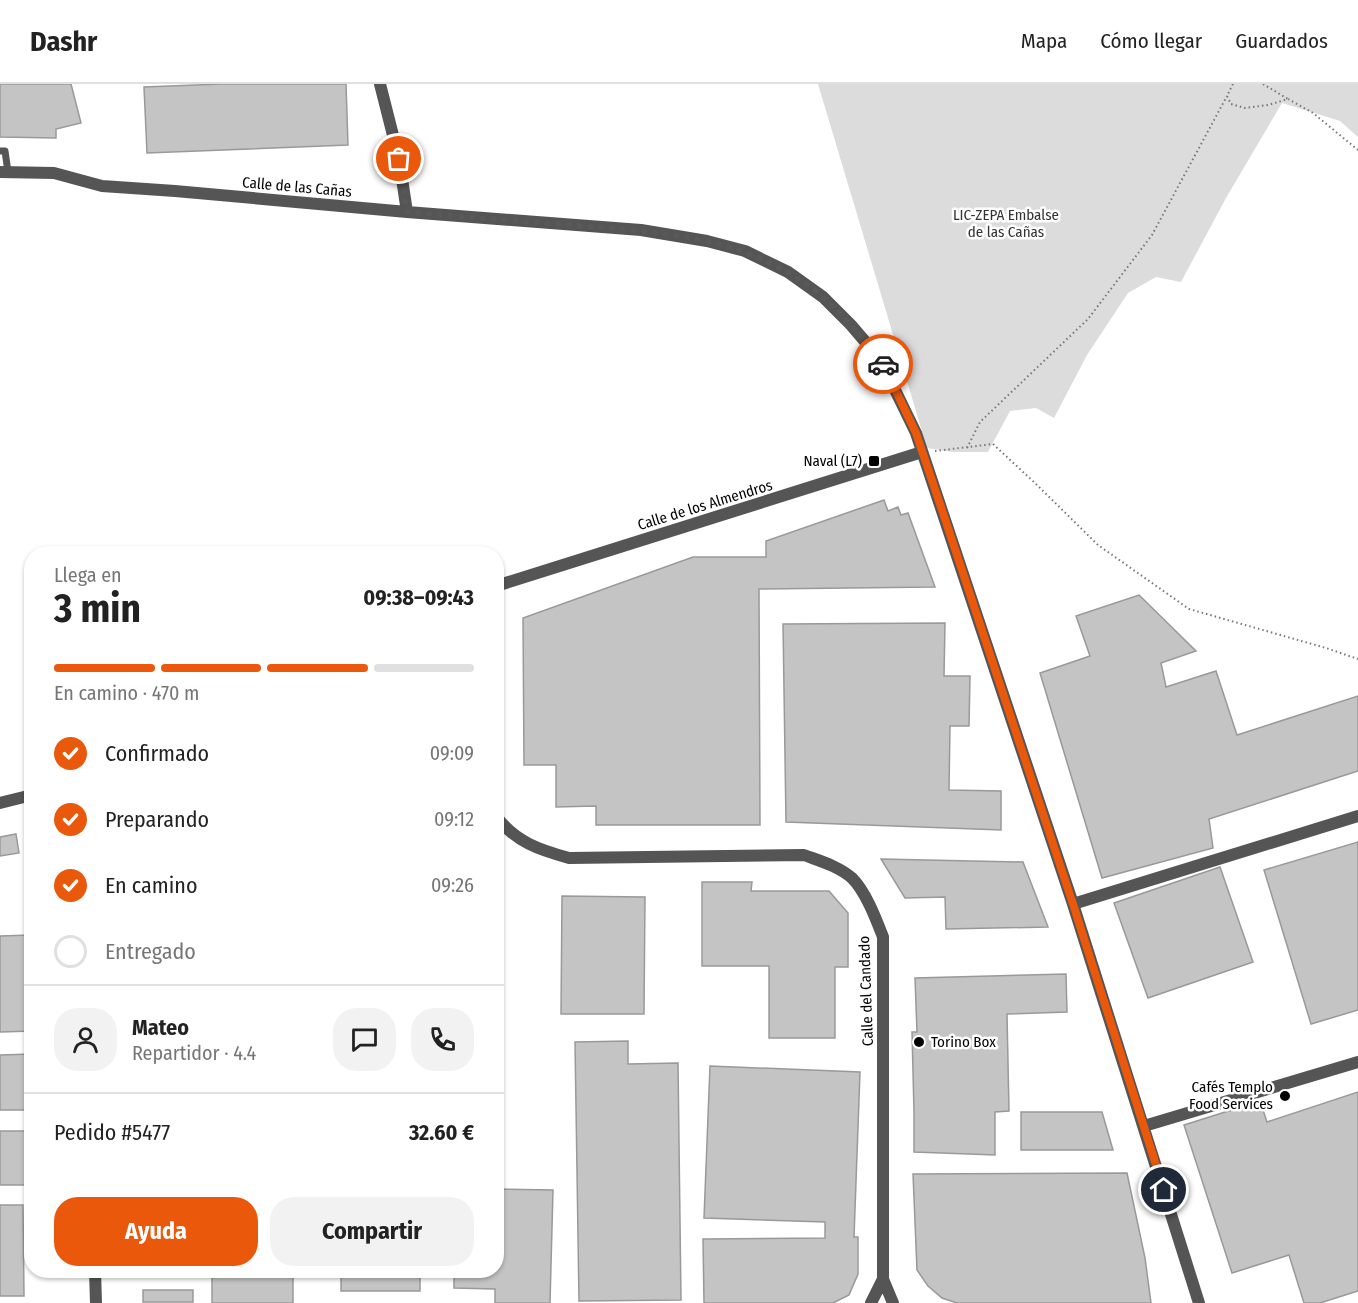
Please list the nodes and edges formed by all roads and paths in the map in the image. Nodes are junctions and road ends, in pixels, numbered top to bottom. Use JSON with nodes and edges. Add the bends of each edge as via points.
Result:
{"nodes":[{"id":1,"x":380,"y":84,"type":"edge"},
{"id":2,"x":1233,"y":84,"type":"edge"},
{"id":3,"x":1263,"y":84,"type":"edge"},
{"id":4,"x":1227,"y":96,"type":"junction"},
{"id":5,"x":1288,"y":99,"type":"junction"},
{"id":6,"x":1358,"y":150,"type":"edge"},
{"id":7,"x":0,"y":151,"type":"edge"},
{"id":8,"x":4,"y":172,"type":"edge"},
{"id":9,"x":407,"y":212,"type":"junction"},
{"id":10,"x":968,"y":448,"type":"junction"},
{"id":11,"x":922,"y":452,"type":"junction"},
{"id":12,"x":504,"y":583,"type":"edge"},
{"id":13,"x":1358,"y":659,"type":"edge"},
{"id":14,"x":24,"y":797,"type":"edge"},
{"id":15,"x":0,"y":803,"type":"edge"},
{"id":16,"x":1358,"y":816,"type":"edge"},
{"id":17,"x":504,"y":824,"type":"edge"},
{"id":18,"x":1073,"y":904,"type":"junction"},
{"id":19,"x":1358,"y":1062,"type":"edge"},
{"id":20,"x":1144,"y":1126,"type":"junction"},
{"id":21,"x":95,"y":1278,"type":"edge"},
{"id":22,"x":883,"y":1279,"type":"junction"},
{"id":23,"x":96,"y":1303,"type":"edge"},
{"id":24,"x":871,"y":1303,"type":"edge"},
{"id":25,"x":893,"y":1303,"type":"edge"},
{"id":26,"x":1200,"y":1303,"type":"edge"}],
"edges":[{"from":1,"to":9,"type":"street","via":[[399,159]]},
{"from":2,"to":4,"type":"path"},
{"from":3,"to":5,"type":"path"},
{"from":4,"to":5,"type":"path","via":[[1231,104],[1245,108]]},
{"from":4,"to":10,"type":"path","via":[[1152,235],[1089,319],[980,422]]},
{"from":5,"to":6,"type":"path","via":[[1313,113]]},
{"from":7,"to":8,"type":"lane","via":[[5,151]]},
{"from":8,"to":9,"type":"street","name":"Calle de las Cañas","via":[[54,173],[102,186]]},
{"from":9,"to":11,"type":"street","name":"Calle de las Cañas","via":[[641,230],[745,251],[788,272],[824,297],[851,325],[880,359]]},
{"from":10,"to":11,"type":"path"},
{"from":10,"to":13,"type":"path","via":[[993,444],[1098,545],[1189,609]]},
{"from":11,"to":12,"type":"street","name":"Calle de los Almendros"},
{"from":11,"to":18,"type":"street","name":"Calle de las Cañas"},
{"from":14,"to":15,"type":"street"},
{"from":16,"to":18,"type":"street"},
{"from":17,"to":22,"type":"street","name":"Calle del Candado","via":[[540,850],[570,858],[804,855],[828,863],[852,878],[870,903],[883,937]]},
{"from":18,"to":20,"type":"street","name":"Calle de las Cañas"},
{"from":19,"to":20,"type":"street"},
{"from":20,"to":26,"type":"street","name":"Calle de las Cañas"},
{"from":21,"to":23,"type":"street"},
{"from":22,"to":24,"type":"street"},
{"from":22,"to":25,"type":"street","name":"Calle del Candado"}]}
